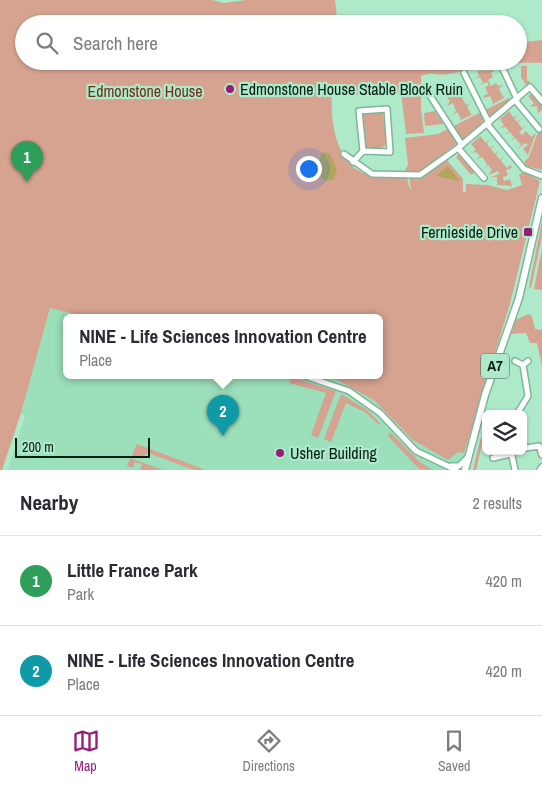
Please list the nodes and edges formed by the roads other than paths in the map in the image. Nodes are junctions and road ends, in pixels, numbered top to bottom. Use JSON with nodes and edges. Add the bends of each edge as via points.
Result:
{"nodes":[{"id":1,"x":503,"y":70,"type":"edge"},
{"id":2,"x":464,"y":73,"type":"dead end"},
{"id":3,"x":427,"y":91,"type":"dead end"},
{"id":4,"x":516,"y":99,"type":"junction"},
{"id":5,"x":542,"y":101,"type":"edge"},
{"id":6,"x":488,"y":124,"type":"junction"},
{"id":7,"x":539,"y":129,"type":"dead end"},
{"id":8,"x":460,"y":147,"type":"junction"},
{"id":9,"x":363,"y":151,"type":"junction"},
{"id":10,"x":344,"y":154,"type":"dead end"},
{"id":11,"x":354,"y":162,"type":"junction"},
{"id":12,"x":542,"y":176,"type":"edge"},
{"id":13,"x":484,"y":178,"type":"dead end"},
{"id":14,"x":542,"y":198,"type":"edge"},
{"id":15,"x":515,"y":360,"type":"dead end"},
{"id":16,"x":528,"y":361,"type":"dead end"},
{"id":17,"x":523,"y":365,"type":"junction"},
{"id":18,"x":314,"y":379,"type":"edge"},
{"id":19,"x":519,"y":410,"type":"edge"},
{"id":20,"x":541,"y":444,"type":"edge"},
{"id":21,"x":527,"y":448,"type":"edge"},
{"id":22,"x":502,"y":455,"type":"edge"},
{"id":23,"x":512,"y":455,"type":"edge"},
{"id":24,"x":542,"y":455,"type":"edge"},
{"id":25,"x":469,"y":456,"type":"junction"},
{"id":26,"x":493,"y":458,"type":"dead end"},
{"id":27,"x":438,"y":463,"type":"junction"},
{"id":28,"x":456,"y":470,"type":"edge"},
{"id":29,"x":465,"y":470,"type":"edge"},
{"id":30,"x":515,"y":470,"type":"edge"}],
"edges":[{"from":1,"to":4,"type":"street"},
{"from":2,"to":6,"type":"street"},
{"from":3,"to":8,"type":"street"},
{"from":4,"to":5,"type":"street","via":[[530,87]]},
{"from":4,"to":6,"type":"street"},
{"from":4,"to":7,"type":"street"},
{"from":6,"to":8,"type":"street"},
{"from":6,"to":12,"type":"street","via":[[524,169]]},
{"from":8,"to":11,"type":"street","via":[[415,176],[372,174]]},
{"from":8,"to":13,"type":"street"},
{"from":9,"to":9,"type":"street","via":[[390,152],[387,109],[359,111]]},
{"from":9,"to":11,"type":"street"},
{"from":10,"to":11,"type":"street"},
{"from":14,"to":25,"type":"main road","number":"A7","via":[[519,298],[485,395]]},
{"from":15,"to":17,"type":"street"},
{"from":16,"to":17,"type":"street"},
{"from":17,"to":19,"type":"street","via":[[528,396]]},
{"from":18,"to":27,"type":"street","via":[[349,391],[380,413],[416,451]]},
{"from":20,"to":21,"type":"street"},
{"from":20,"to":24,"type":"street"},
{"from":22,"to":26,"type":"street"},
{"from":23,"to":30,"type":"street"},
{"from":25,"to":27,"type":"street","via":[[459,466]]},
{"from":25,"to":29,"type":"main road","number":"A7"},
{"from":27,"to":28,"type":"street"}]}
